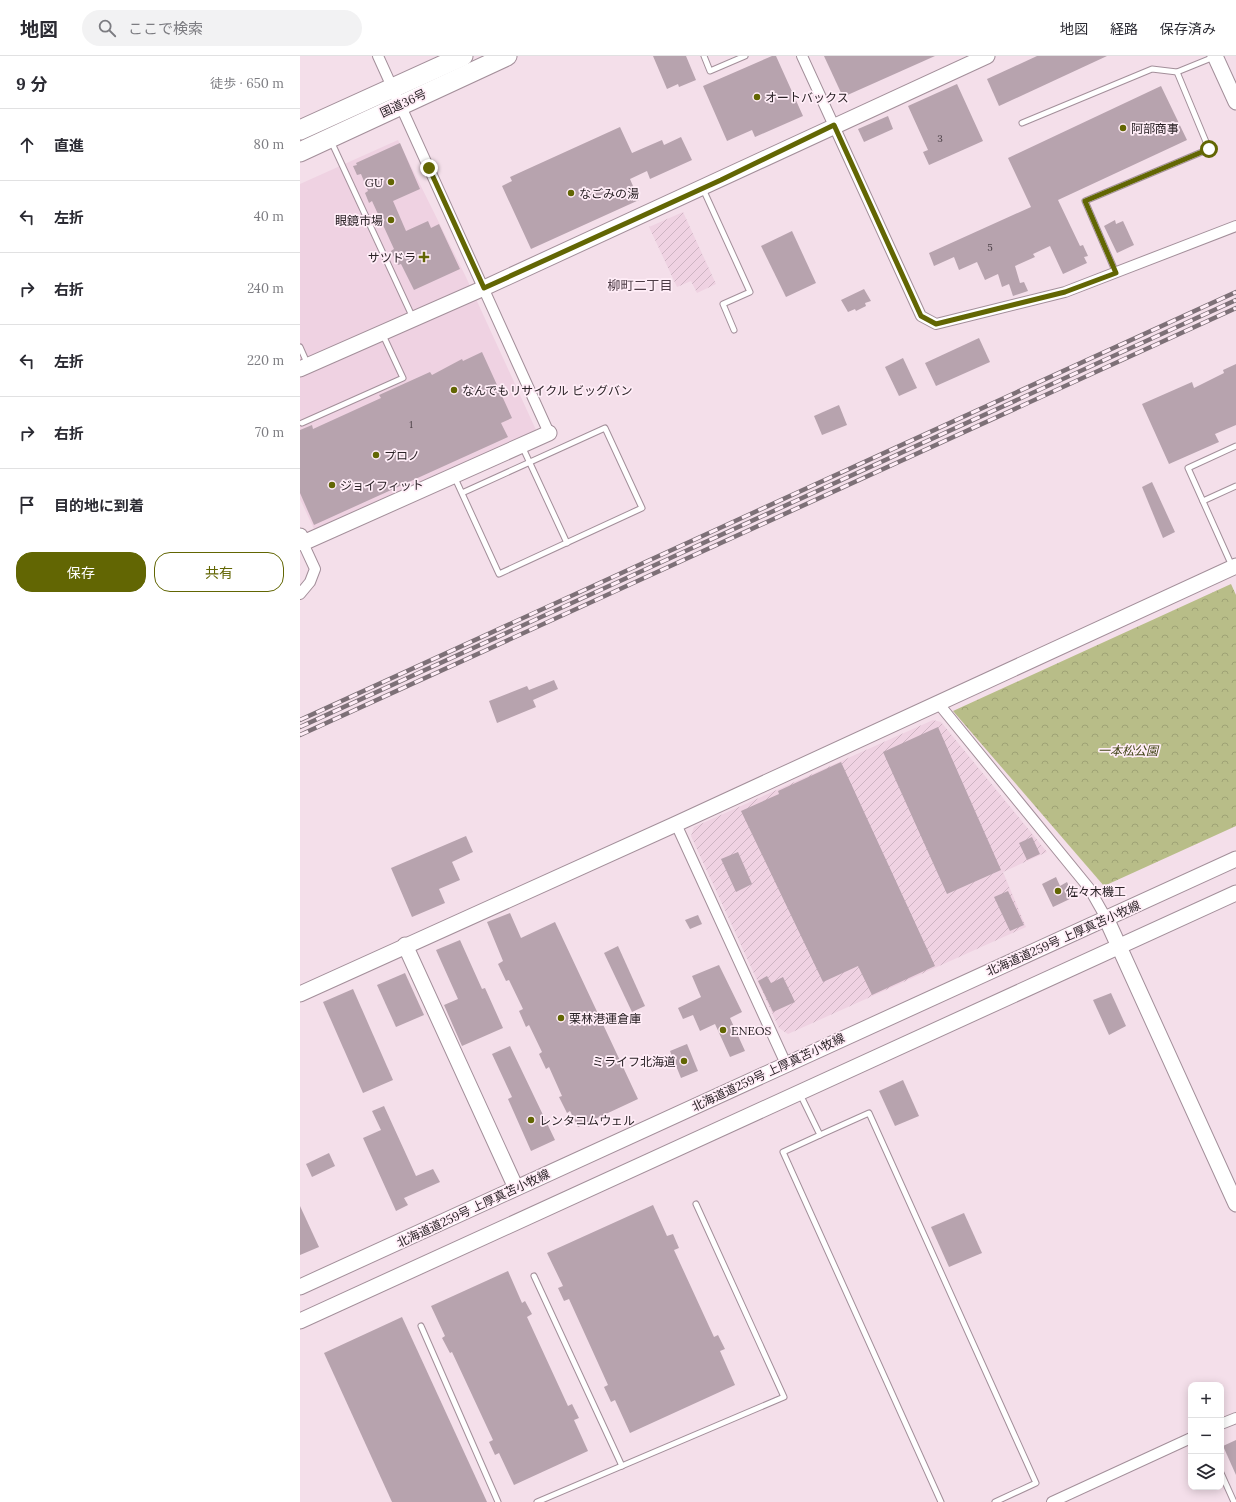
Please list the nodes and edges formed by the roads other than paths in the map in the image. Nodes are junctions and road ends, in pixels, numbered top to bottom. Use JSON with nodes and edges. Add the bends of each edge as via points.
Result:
{"nodes":[{"id":1,"x":378,"y":56,"type":"edge"},
{"id":2,"x":463,"y":56,"type":"edge"},
{"id":3,"x":507,"y":56,"type":"edge"},
{"id":4,"x":704,"y":56,"type":"edge"},
{"id":5,"x":745,"y":56,"type":"edge"},
{"id":6,"x":802,"y":56,"type":"edge"},
{"id":7,"x":987,"y":56,"type":"edge"},
{"id":8,"x":1215,"y":56,"type":"edge"},
{"id":9,"x":1177,"y":72,"type":"junction"},
{"id":10,"x":396,"y":96,"type":"junction"},
{"id":11,"x":1236,"y":102,"type":"edge"},
{"id":12,"x":1022,"y":123,"type":"dead end"},
{"id":13,"x":834,"y":125,"type":"junction"},
{"id":14,"x":300,"y":130,"type":"edge"},
{"id":15,"x":330,"y":138,"type":"junction"},
{"id":16,"x":300,"y":152,"type":"edge"},
{"id":17,"x":702,"y":188,"type":"junction"},
{"id":18,"x":1236,"y":226,"type":"edge"},
{"id":19,"x":1116,"y":273,"type":"junction"},
{"id":20,"x":484,"y":288,"type":"junction"},
{"id":21,"x":414,"y":319,"type":"junction"},
{"id":22,"x":734,"y":330,"type":"dead end"},
{"id":23,"x":382,"y":333,"type":"junction"},
{"id":24,"x":300,"y":347,"type":"edge"},
{"id":25,"x":304,"y":368,"type":"edge"},
{"id":26,"x":301,"y":422,"type":"edge"},
{"id":27,"x":549,"y":433,"type":"joint"},
{"id":28,"x":521,"y":445,"type":"junction"},
{"id":29,"x":1236,"y":446,"type":"edge"},
{"id":30,"x":529,"y":462,"type":"junction"},
{"id":31,"x":454,"y":476,"type":"junction"},
{"id":32,"x":1236,"y":486,"type":"edge"},
{"id":33,"x":462,"y":493,"type":"junction"},
{"id":34,"x":1203,"y":501,"type":"junction"},
{"id":35,"x":302,"y":540,"type":"edge"},
{"id":36,"x":567,"y":543,"type":"junction"},
{"id":37,"x":1235,"y":569,"type":"edge"},
{"id":38,"x":300,"y":594,"type":"edge"},
{"id":39,"x":938,"y":703,"type":"junction"},
{"id":40,"x":676,"y":824,"type":"junction"},
{"id":41,"x":1236,"y":859,"type":"edge"},
{"id":42,"x":1236,"y":893,"type":"edge"},
{"id":43,"x":1106,"y":918,"type":"junction"},
{"id":44,"x":405,"y":945,"type":"junction"},
{"id":45,"x":1120,"y":946,"type":"junction"},
{"id":46,"x":300,"y":994,"type":"edge"},
{"id":47,"x":786,"y":1064,"type":"junction"},
{"id":48,"x":799,"y":1093,"type":"junction"},
{"id":49,"x":820,"y":1135,"type":"junction"},
{"id":50,"x":516,"y":1188,"type":"junction"},
{"id":51,"x":696,"y":1204,"type":"dead end"},
{"id":52,"x":1236,"y":1204,"type":"edge"},
{"id":53,"x":534,"y":1276,"type":"dead end"},
{"id":54,"x":300,"y":1287,"type":"edge"},
{"id":55,"x":300,"y":1321,"type":"edge"},
{"id":56,"x":421,"y":1326,"type":"dead end"},
{"id":57,"x":1236,"y":1418,"type":"edge"},
{"id":58,"x":1224,"y":1423,"type":"edge"},
{"id":59,"x":1188,"y":1439,"type":"edge"},
{"id":60,"x":622,"y":1466,"type":"junction"},
{"id":61,"x":1224,"y":1480,"type":"edge"},
{"id":62,"x":498,"y":1502,"type":"edge"},
{"id":63,"x":537,"y":1502,"type":"edge"},
{"id":64,"x":941,"y":1502,"type":"edge"},
{"id":65,"x":995,"y":1502,"type":"edge"},
{"id":66,"x":1052,"y":1502,"type":"edge"},
{"id":67,"x":1234,"y":1502,"type":"edge"}],
"edges":[{"from":1,"to":10,"type":"street"},
{"from":2,"to":10,"type":"highway","name":"国道36号"},
{"from":3,"to":10,"type":"highway","name":"国道36号"},
{"from":4,"to":5,"type":"lane","via":[[710,71]]},
{"from":6,"to":13,"type":"street"},
{"from":7,"to":13,"type":"street"},
{"from":8,"to":9,"type":"lane"},
{"from":8,"to":11,"type":"street"},
{"from":9,"to":12,"type":"lane","via":[[1152,69]]},
{"from":9,"to":19,"type":"lane","via":[[1209,149],[1085,201]]},
{"from":10,"to":14,"type":"highway","name":"国道36号"},
{"from":10,"to":15,"type":"highway","name":"国道36号"},
{"from":10,"to":20,"type":"street"},
{"from":13,"to":17,"type":"street"},
{"from":13,"to":19,"type":"street","via":[[921,316],[936,324],[1065,292]]},
{"from":15,"to":16,"type":"highway","name":"国道36号"},
{"from":15,"to":21,"type":"lane"},
{"from":17,"to":20,"type":"street"},
{"from":17,"to":22,"type":"lane","via":[[750,292],[723,304]]},
{"from":18,"to":19,"type":"street"},
{"from":20,"to":21,"type":"street"},
{"from":20,"to":27,"type":"street"},
{"from":21,"to":23,"type":"street"},
{"from":23,"to":25,"type":"street"},
{"from":23,"to":26,"type":"lane","via":[[403,378]]},
{"from":24,"to":25,"type":"lane"},
{"from":27,"to":28,"type":"street"},
{"from":28,"to":30,"type":"lane"},
{"from":28,"to":31,"type":"street"},
{"from":29,"to":34,"type":"lane","via":[[1188,468]]},
{"from":30,"to":33,"type":"lane"},
{"from":30,"to":36,"type":"lane"},
{"from":30,"to":36,"type":"lane","via":[[605,428],[611,440],[642,508]]},
{"from":31,"to":33,"type":"lane"},
{"from":31,"to":35,"type":"street"},
{"from":32,"to":34,"type":"lane"},
{"from":33,"to":36,"type":"lane","via":[[499,574]]},
{"from":34,"to":37,"type":"lane"},
{"from":35,"to":38,"type":"street","via":[[315,569],[310,582]]},
{"from":37,"to":39,"type":"street"},
{"from":39,"to":40,"type":"street"},
{"from":39,"to":43,"type":"street","via":[[1089,888]]},
{"from":40,"to":44,"type":"street"},
{"from":40,"to":47,"type":"street"},
{"from":41,"to":43,"type":"street","name":"北海道道259号 上厚真苫小牧線"},
{"from":42,"to":45,"type":"street"},
{"from":43,"to":45,"type":"street"},
{"from":43,"to":47,"type":"street","name":"北海道道259号 上厚真苫小牧線"},
{"from":44,"to":46,"type":"street"},
{"from":44,"to":50,"type":"street"},
{"from":45,"to":48,"type":"street"},
{"from":45,"to":52,"type":"street"},
{"from":47,"to":50,"type":"street","name":"北海道道259号 上厚真苫小牧線"},
{"from":48,"to":49,"type":"lane"},
{"from":48,"to":55,"type":"street"},
{"from":49,"to":64,"type":"lane","via":[[783,1152]]},
{"from":49,"to":65,"type":"lane","via":[[869,1113],[1036,1483]]},
{"from":50,"to":54,"type":"street","name":"北海道道259号 上厚真苫小牧線"},
{"from":51,"to":60,"type":"lane","via":[[784,1397]]},
{"from":53,"to":60,"type":"lane"},
{"from":56,"to":62,"type":"lane"},
{"from":57,"to":58,"type":"street"},
{"from":59,"to":66,"type":"street"},
{"from":60,"to":63,"type":"lane"},
{"from":61,"to":67,"type":"lane"}]}
